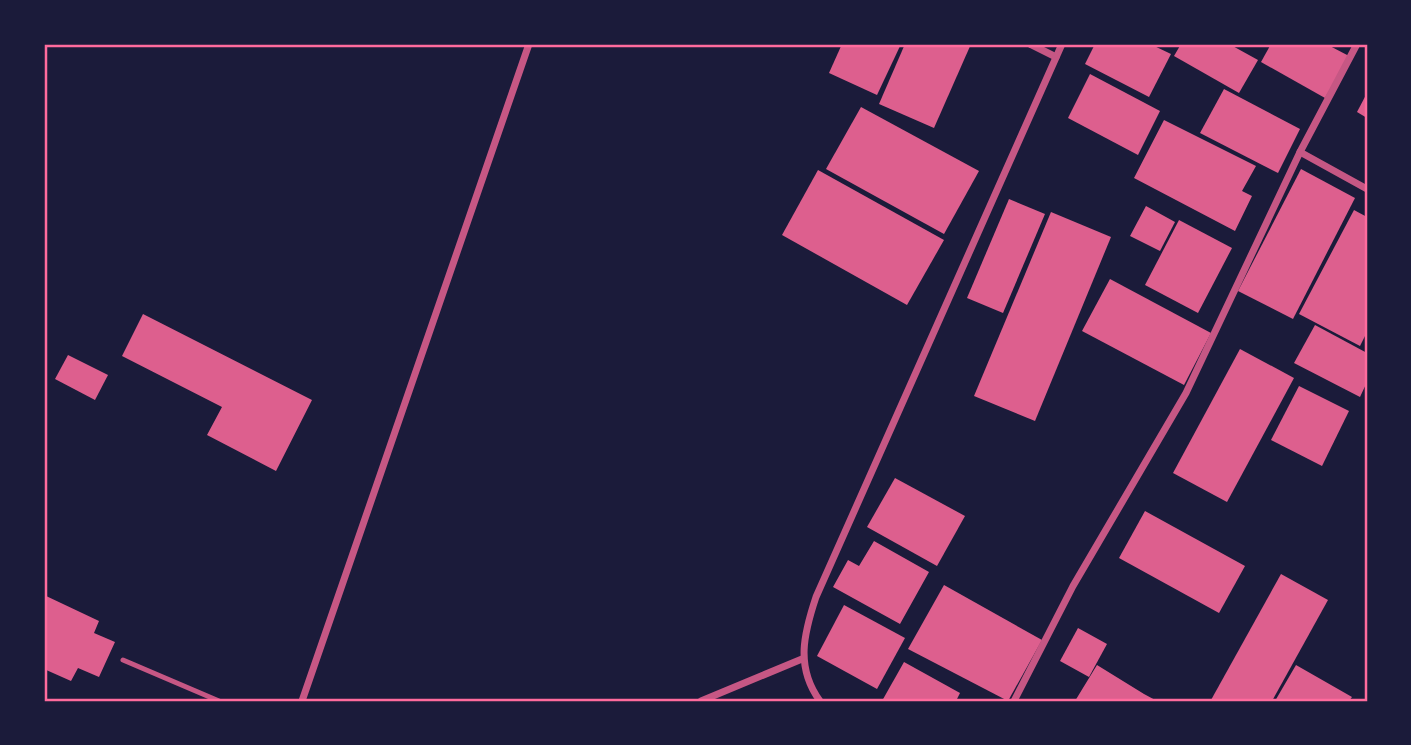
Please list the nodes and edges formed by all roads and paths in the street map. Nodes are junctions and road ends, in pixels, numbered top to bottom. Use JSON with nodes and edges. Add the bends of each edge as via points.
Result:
{"nodes":[{"id":1,"x":529,"y":44,"type":"edge"},
{"id":2,"x":1030,"y":44,"type":"edge"},
{"id":3,"x":1062,"y":44,"type":"edge"},
{"id":4,"x":1357,"y":44,"type":"edge"},
{"id":5,"x":1056,"y":57,"type":"junction"},
{"id":6,"x":1300,"y":152,"type":"junction"},
{"id":7,"x":1367,"y":190,"type":"edge"},
{"id":8,"x":802,"y":659,"type":"junction"},
{"id":9,"x":123,"y":660,"type":"dead end"},
{"id":10,"x":219,"y":701,"type":"edge"},
{"id":11,"x":302,"y":701,"type":"edge"},
{"id":12,"x":701,"y":701,"type":"edge"},
{"id":13,"x":820,"y":701,"type":"edge"},
{"id":14,"x":1014,"y":701,"type":"edge"}],
"edges":[{"from":1,"to":11,"type":"street"},
{"from":2,"to":5,"type":"street"},
{"from":3,"to":5,"type":"street"},
{"from":4,"to":6,"type":"street"},
{"from":5,"to":8,"type":"street","via":[[816,597],[804,633]]},
{"from":6,"to":7,"type":"street"},
{"from":6,"to":14,"type":"street","via":[[1186,394],[1073,586]]},
{"from":8,"to":12,"type":"street"},
{"from":8,"to":13,"type":"street"},
{"from":9,"to":10,"type":"lane"}]}
